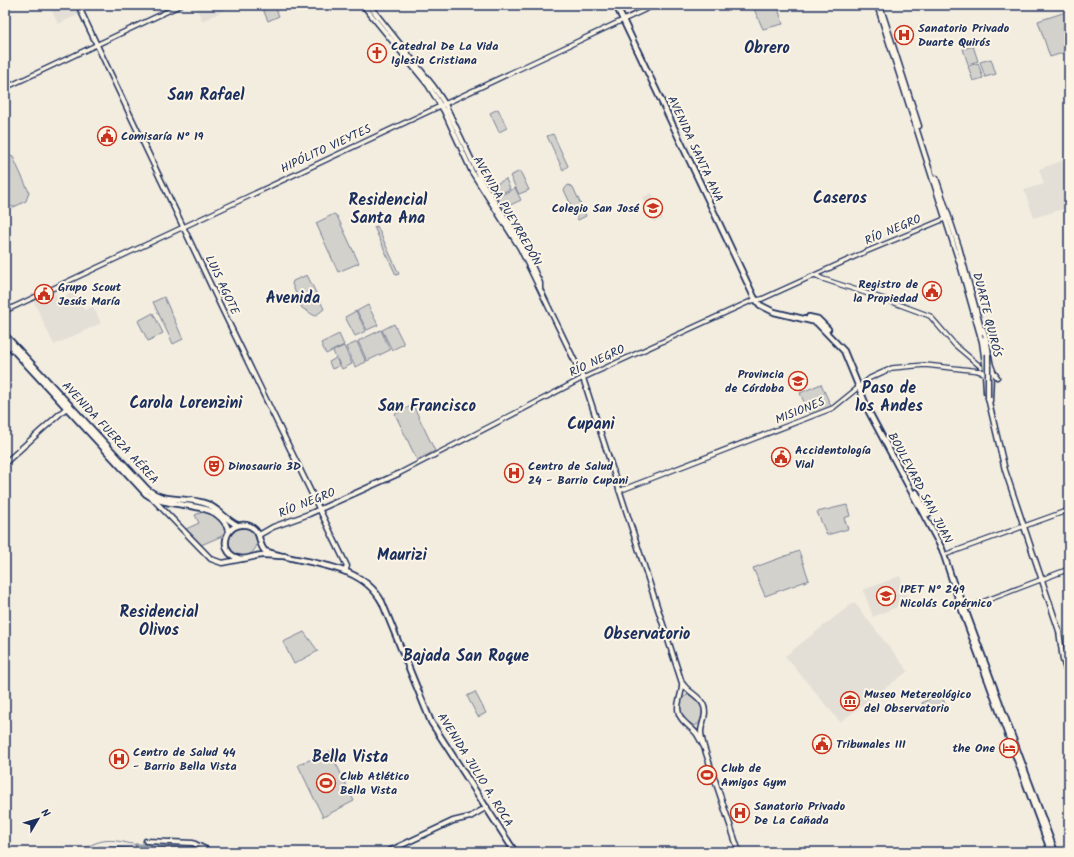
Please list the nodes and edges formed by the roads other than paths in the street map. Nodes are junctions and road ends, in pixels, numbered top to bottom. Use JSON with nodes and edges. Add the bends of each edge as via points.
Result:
{"nodes":[{"id":1,"x":78,"y":5,"type":"edge"},
{"id":2,"x":181,"y":5,"type":"edge"},
{"id":3,"x":363,"y":5,"type":"edge"},
{"id":4,"x":369,"y":5,"type":"edge"},
{"id":5,"x":616,"y":5,"type":"edge"},
{"id":6,"x":655,"y":5,"type":"edge"},
{"id":7,"x":877,"y":5,"type":"edge"},
{"id":8,"x":880,"y":5,"type":"edge"},
{"id":9,"x":623,"y":20,"type":"junction"},
{"id":10,"x":97,"y":44,"type":"junction"},
{"id":11,"x":5,"y":88,"type":"edge"},
{"id":12,"x":443,"y":105,"type":"junction"},
{"id":13,"x":948,"y":218,"type":"junction"},
{"id":14,"x":184,"y":227,"type":"junction"},
{"id":15,"x":815,"y":275,"type":"junction"},
{"id":16,"x":756,"y":300,"type":"junction"},
{"id":17,"x":5,"y":312,"type":"edge"},
{"id":18,"x":980,"y":323,"type":"junction"},
{"id":19,"x":5,"y":335,"type":"edge"},
{"id":20,"x":5,"y":341,"type":"edge"},
{"id":21,"x":984,"y":359,"type":"junction"},
{"id":22,"x":990,"y":364,"type":"junction"},
{"id":23,"x":979,"y":369,"type":"junction"},
{"id":24,"x":985,"y":372,"type":"junction"},
{"id":25,"x":583,"y":378,"type":"junction"},
{"id":26,"x":997,"y":378,"type":"dead end"},
{"id":27,"x":859,"y":386,"type":"junction"},
{"id":28,"x":70,"y":407,"type":"junction"},
{"id":29,"x":990,"y":410,"type":"junction"},
{"id":30,"x":5,"y":463,"type":"edge"},
{"id":31,"x":398,"y":474,"type":"joint"},
{"id":32,"x":620,"y":491,"type":"junction"},
{"id":33,"x":153,"y":499,"type":"junction"},
{"id":34,"x":320,"y":510,"type":"junction"},
{"id":35,"x":1069,"y":510,"type":"edge"},
{"id":36,"x":238,"y":525,"type":"junction"},
{"id":37,"x":1023,"y":526,"type":"junction"},
{"id":38,"x":229,"y":532,"type":"junction"},
{"id":39,"x":259,"y":535,"type":"junction"},
{"id":40,"x":260,"y":541,"type":"junction"},
{"id":41,"x":947,"y":554,"type":"junction"},
{"id":42,"x":254,"y":556,"type":"junction"},
{"id":43,"x":285,"y":556,"type":"junction"},
{"id":44,"x":939,"y":557,"type":"dead end"},
{"id":45,"x":243,"y":559,"type":"junction"},
{"id":46,"x":946,"y":560,"type":"junction"},
{"id":47,"x":1069,"y":569,"type":"edge"},
{"id":48,"x":345,"y":572,"type":"junction"},
{"id":49,"x":1042,"y":579,"type":"junction"},
{"id":50,"x":964,"y":610,"type":"junction"},
{"id":51,"x":1069,"y":679,"type":"edge"},
{"id":52,"x":682,"y":683,"type":"junction"},
{"id":53,"x":692,"y":694,"type":"junction"},
{"id":54,"x":681,"y":697,"type":"junction"},
{"id":55,"x":702,"y":723,"type":"junction"},
{"id":56,"x":691,"y":728,"type":"junction"},
{"id":57,"x":704,"y":747,"type":"junction"},
{"id":58,"x":487,"y":807,"type":"junction"},
{"id":59,"x":146,"y":841,"type":"dead end"},
{"id":60,"x":96,"y":852,"type":"edge"},
{"id":61,"x":148,"y":852,"type":"edge"},
{"id":62,"x":211,"y":852,"type":"edge"},
{"id":63,"x":387,"y":852,"type":"edge"},
{"id":64,"x":515,"y":852,"type":"edge"},
{"id":65,"x":739,"y":852,"type":"edge"},
{"id":66,"x":1051,"y":852,"type":"edge"},
{"id":67,"x":1055,"y":852,"type":"edge"}],
"edges":[{"from":1,"to":10,"type":"main road","name":"LUIS AGOTE"},
{"from":2,"to":10,"type":"street"},
{"from":3,"to":12,"type":"main road","name":"AVENIDA PUEYRREDÓN"},
{"from":4,"to":12,"type":"main road","name":"AVENIDA PUEYRREDÓN","via":[[431,82]]},
{"from":5,"to":9,"type":"main road","name":"AVENIDA SANTA ANA"},
{"from":6,"to":9,"type":"street","name":"HIPÓLITO VIEYTES"},
{"from":7,"to":13,"type":"main road","name":"DUARTE QUIRÓS"},
{"from":8,"to":13,"type":"main road","name":"DUARTE QUIRÓS"},
{"from":9,"to":12,"type":"street","name":"HIPÓLITO VIEYTES"},
{"from":9,"to":16,"type":"main road","name":"AVENIDA SANTA ANA"},
{"from":10,"to":11,"type":"street"},
{"from":10,"to":14,"type":"main road","name":"LUIS AGOTE"},
{"from":12,"to":14,"type":"street","name":"HIPÓLITO VIEYTES"},
{"from":12,"to":25,"type":"main road","name":"AVENIDA PUEYRREDÓN","via":[[482,182],[523,246]]},
{"from":13,"to":15,"type":"street","name":"RÍO NEGRO"},
{"from":13,"to":18,"type":"main road","name":"DUARTE QUIRÓS"},
{"from":13,"to":21,"type":"main road","name":"DUARTE QUIRÓS","via":[[976,317]]},
{"from":14,"to":17,"type":"street","name":"HIPÓLITO VIEYTES"},
{"from":14,"to":34,"type":"main road","name":"LUIS AGOTE"},
{"from":15,"to":16,"type":"street","name":"RÍO NEGRO"},
{"from":15,"to":23,"type":"street","via":[[930,316]]},
{"from":16,"to":25,"type":"street","name":"RÍO NEGRO"},
{"from":16,"to":27,"type":"main road","name":"BOULEVARD SAN JUAN","via":[[774,312],[820,325],[844,351]]},
{"from":18,"to":22,"type":"main road","via":[[989,344]]},
{"from":18,"to":29,"type":"main road","name":"DUARTE QUIRÓS","bridge":true,"via":[[988,354]]},
{"from":19,"to":28,"type":"main road","name":"AVENIDA FUERZA AÉREA"},
{"from":20,"to":28,"type":"main road","name":"AVENIDA FUERZA AÉREA"},
{"from":21,"to":23,"type":"main road"},
{"from":21,"to":24,"type":"main road","name":"DUARTE QUIRÓS"},
{"from":22,"to":24,"type":"main road"},
{"from":22,"to":26,"type":"main road","via":[[990,369]]},
{"from":23,"to":24,"type":"main road"},
{"from":23,"to":27,"type":"street","name":"MISIONES","via":[[925,365],[894,368],[872,376]]},
{"from":24,"to":29,"type":"main road","name":"DUARTE QUIRÓS"},
{"from":24,"to":29,"type":"main road","via":[[991,376]]},
{"from":25,"to":31,"type":"street","name":"RÍO NEGRO"},
{"from":25,"to":32,"type":"main road","name":"AVENIDA PUEYRREDÓN"},
{"from":27,"to":32,"type":"street","name":"MISIONES","via":[[833,408]]},
{"from":27,"to":41,"type":"main road","name":"BOULEVARD SAN JUAN"},
{"from":27,"to":46,"type":"main road","name":"BOULEVARD SAN JUAN","via":[[871,416],[933,530]]},
{"from":28,"to":30,"type":"main road"},
{"from":28,"to":33,"type":"main road","name":"AVENIDA FUERZA AÉREA"},
{"from":28,"to":36,"type":"main road","name":"AVENIDA FUERZA AÉREA","via":[[150,492],[168,499],[207,504],[218,509]]},
{"from":29,"to":37,"type":"main road","name":"DUARTE QUIRÓS"},
{"from":31,"to":34,"type":"main road","name":"RÍO NEGRO"},
{"from":32,"to":52,"type":"main road","name":"AVENIDA PUEYRREDÓN"},
{"from":33,"to":38,"type":"main road","name":"AVENIDA FUERZA AÉREA","via":[[169,504],[204,508],[221,518]]},
{"from":33,"to":45,"type":"main road","name":"AVENIDA JULIO A. ROCA","via":[[211,559],[222,563]]},
{"from":34,"to":39,"type":"main road","name":"RÍO NEGRO","via":[[273,527]]},
{"from":34,"to":48,"type":"main road","name":"LUIS AGOTE","via":[[346,566]]},
{"from":35,"to":37,"type":"street"},
{"from":36,"to":38,"type":"main road"},
{"from":36,"to":39,"type":"main road","via":[[250,526]]},
{"from":37,"to":41,"type":"street"},
{"from":37,"to":49,"type":"main road","name":"DUARTE QUIRÓS"},
{"from":38,"to":45,"type":"main road","via":[[226,538],[228,550],[232,556]]},
{"from":39,"to":40,"type":"main road"},
{"from":40,"to":42,"type":"main road"},
{"from":40,"to":43,"type":"main road","name":"AVENIDA JULIO A. ROCA","via":[[265,551]]},
{"from":41,"to":50,"type":"main road","name":"BOULEVARD SAN JUAN"},
{"from":42,"to":43,"type":"main road","name":"AVENIDA JULIO A. ROCA"},
{"from":42,"to":45,"type":"main road","name":"AVENIDA JULIO A. ROCA"},
{"from":43,"to":48,"type":"main road","name":"AVENIDA JULIO A. ROCA"},
{"from":44,"to":46,"type":"main road"},
{"from":46,"to":50,"type":"main road","name":"BOULEVARD SAN JUAN"},
{"from":47,"to":49,"type":"street"},
{"from":48,"to":58,"type":"main road","name":"AVENIDA JULIO A. ROCA","via":[[365,581],[380,598],[431,722]]},
{"from":49,"to":50,"type":"street"},
{"from":49,"to":51,"type":"main road","name":"DUARTE QUIRÓS","via":[[1059,631],[1063,663]]},
{"from":50,"to":66,"type":"main road","name":"BOULEVARD SAN JUAN"},
{"from":50,"to":67,"type":"main road","name":"BOULEVARD SAN JUAN"},
{"from":52,"to":53,"type":"main road","name":"AVENIDA PUEYRREDÓN"},
{"from":52,"to":54,"type":"main road","name":"AVENIDA PUEYRREDÓN"},
{"from":53,"to":54,"type":"main road"},
{"from":53,"to":55,"type":"main road","name":"AVENIDA PUEYRREDÓN","via":[[704,706]]},
{"from":54,"to":56,"type":"main road","name":"AVENIDA PUEYRREDÓN","via":[[679,714],[684,723]]},
{"from":55,"to":56,"type":"main road","via":[[698,728]]},
{"from":55,"to":57,"type":"main road","name":"AVENIDA PUEYRREDÓN"},
{"from":56,"to":57,"type":"main road","name":"AVENIDA PUEYRREDÓN"},
{"from":57,"to":65,"type":"main road","name":"AVENIDA PUEYRREDÓN"},
{"from":58,"to":63,"type":"main road","via":[[472,817],[453,821]]},
{"from":58,"to":64,"type":"main road","name":"AVENIDA JULIO A. ROCA"},
{"from":59,"to":62,"type":"main road","via":[[193,843]]},
{"from":60,"to":61,"type":"main road"}]}
